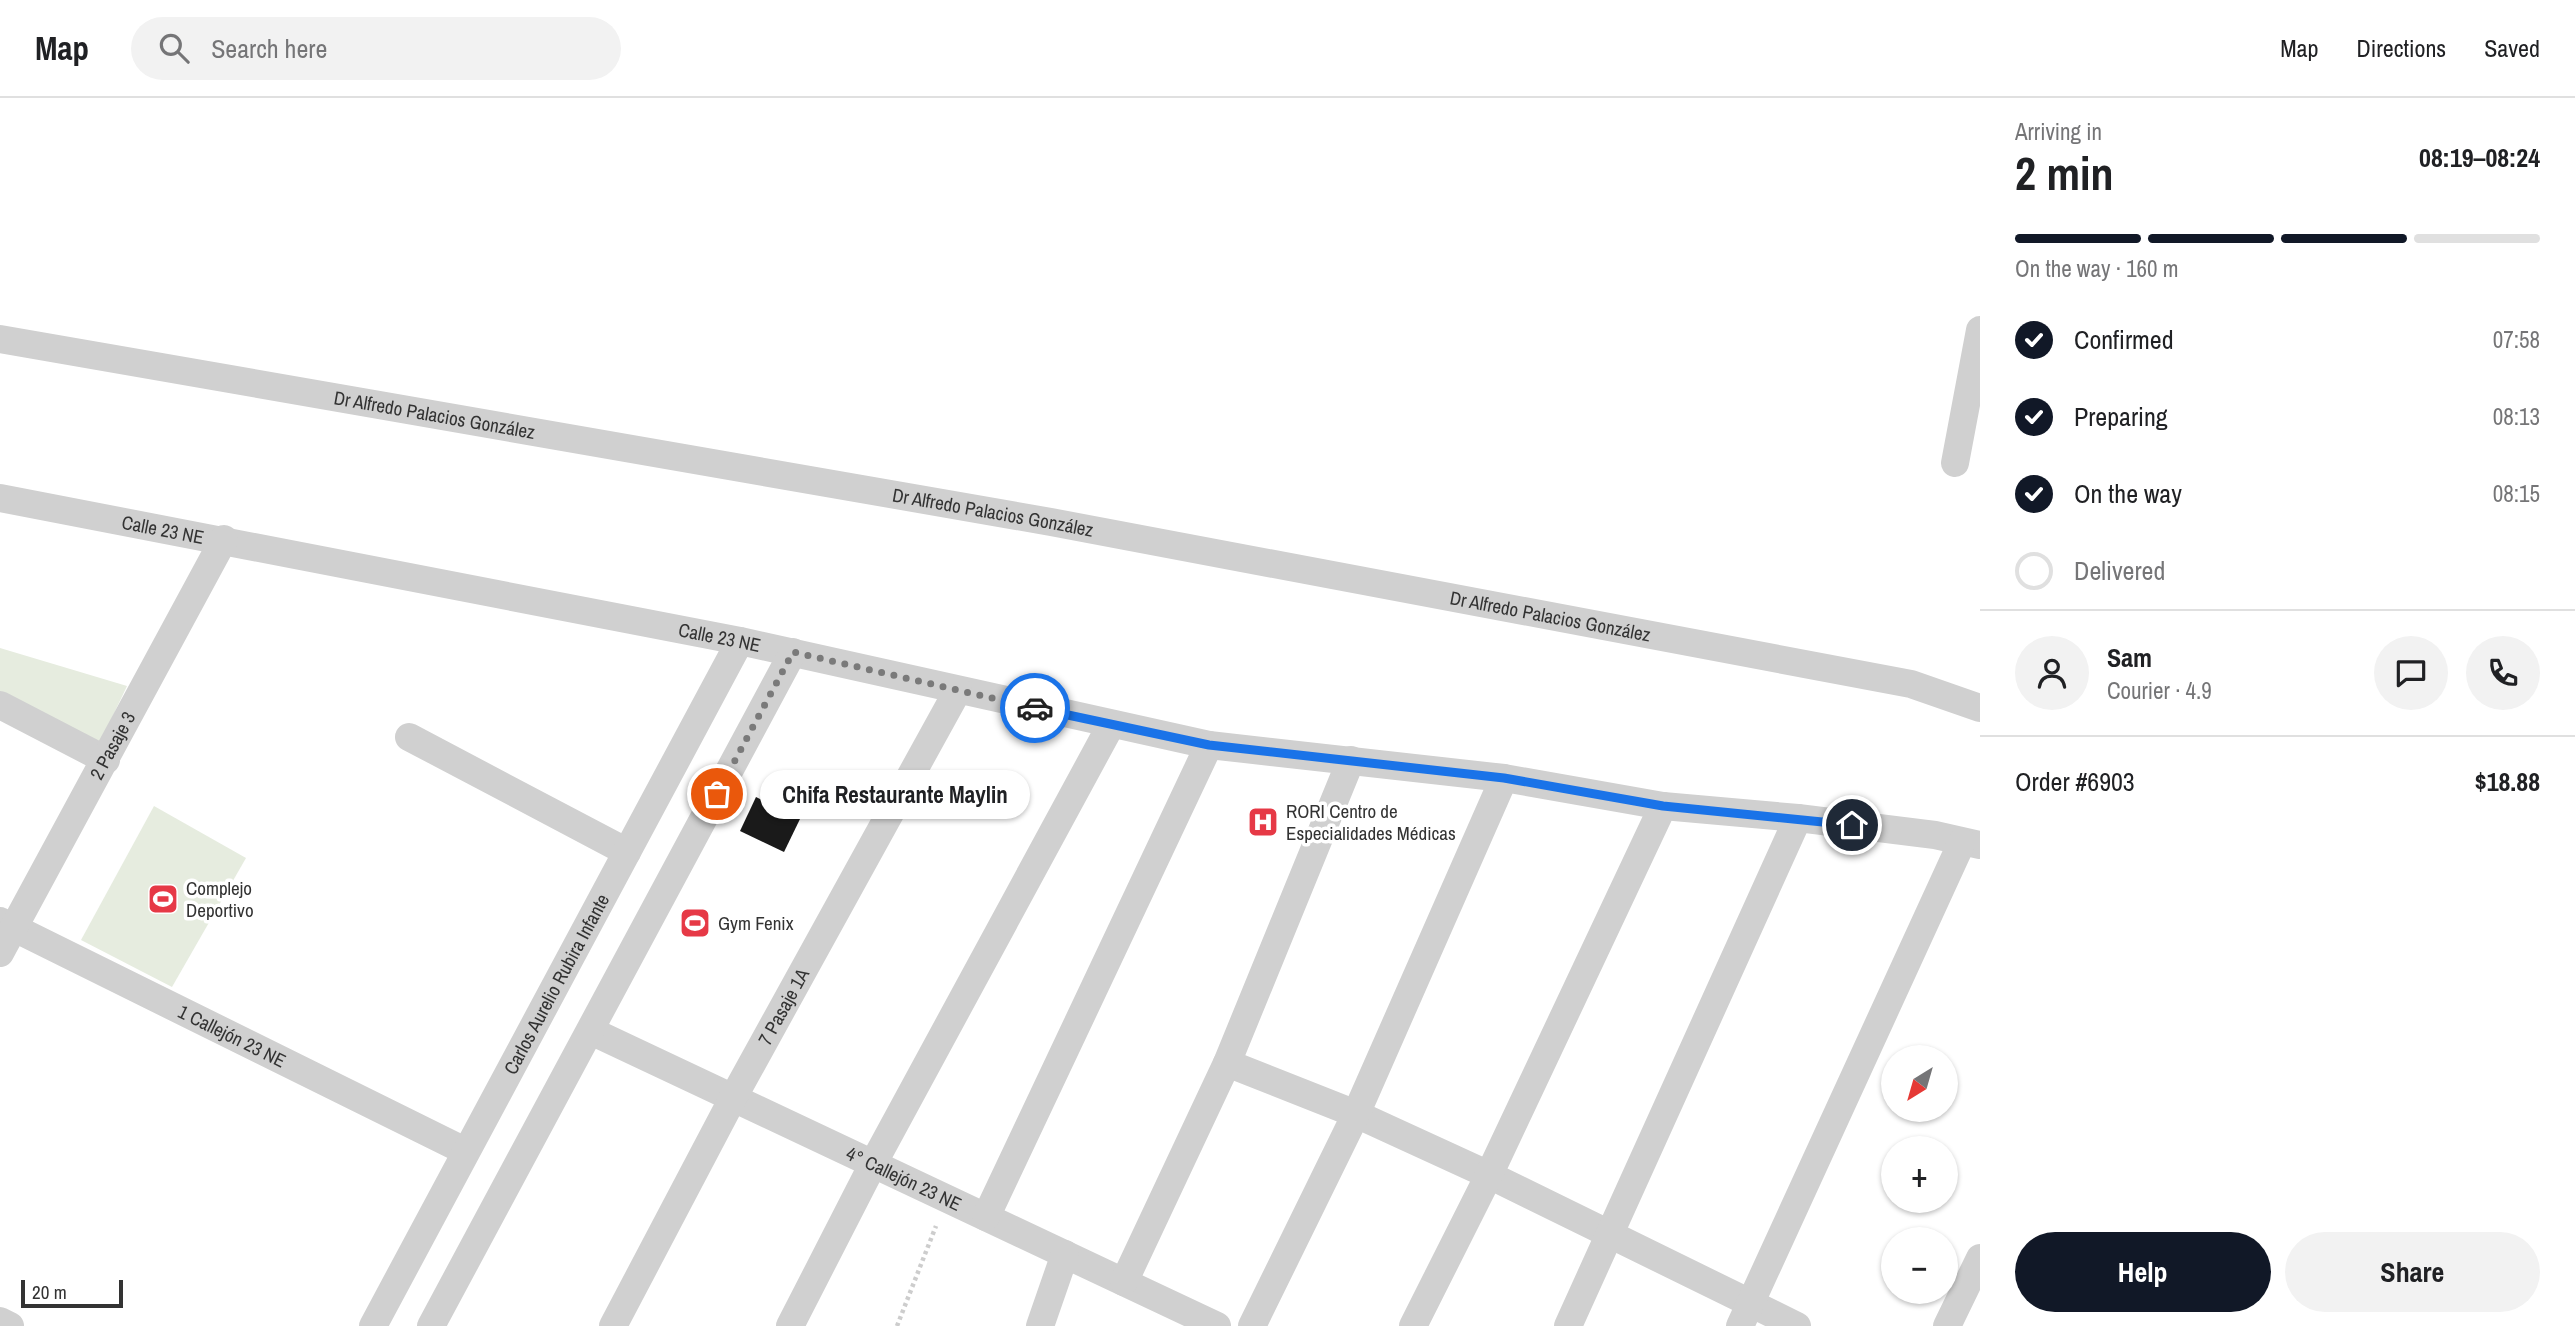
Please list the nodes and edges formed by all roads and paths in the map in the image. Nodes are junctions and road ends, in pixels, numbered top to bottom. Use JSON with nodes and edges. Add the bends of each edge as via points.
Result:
{"nodes":[{"id":1,"x":1980,"y":330,"type":"edge"},
{"id":2,"x":0,"y":338,"type":"edge"},
{"id":3,"x":1955,"y":463,"type":"dead end"},
{"id":4,"x":0,"y":498,"type":"edge"},
{"id":5,"x":224,"y":539,"type":"junction"},
{"id":6,"x":740,"y":641,"type":"junction"},
{"id":7,"x":793,"y":652,"type":"junction"},
{"id":8,"x":958,"y":690,"type":"junction"},
{"id":9,"x":0,"y":705,"type":"edge"},
{"id":10,"x":1980,"y":708,"type":"edge"},
{"id":11,"x":1111,"y":725,"type":"junction"},
{"id":12,"x":409,"y":737,"type":"dead end"},
{"id":13,"x":1209,"y":745,"type":"junction"},
{"id":14,"x":106,"y":760,"type":"junction"},
{"id":15,"x":1350,"y":760,"type":"junction"},
{"id":16,"x":1504,"y":778,"type":"junction"},
{"id":17,"x":1663,"y":806,"type":"junction"},
{"id":18,"x":1798,"y":818,"type":"junction"},
{"id":19,"x":1971,"y":844,"type":"edge"},
{"id":20,"x":627,"y":852,"type":"junction"},
{"id":21,"x":7,"y":925,"type":"edge"},
{"id":22,"x":0,"y":953,"type":"edge"},
{"id":23,"x":591,"y":1031,"type":"junction"},
{"id":24,"x":1227,"y":1063,"type":"junction"},
{"id":25,"x":733,"y":1098,"type":"junction"},
{"id":26,"x":1356,"y":1114,"type":"junction"},
{"id":27,"x":465,"y":1151,"type":"junction"},
{"id":28,"x":873,"y":1164,"type":"junction"},
{"id":29,"x":1489,"y":1175,"type":"junction"},
{"id":30,"x":946,"y":1199,"type":"junction"},
{"id":31,"x":986,"y":1217,"type":"junction"},
{"id":32,"x":1611,"y":1232,"type":"junction"},
{"id":33,"x":1065,"y":1254,"type":"junction"},
{"id":34,"x":1980,"y":1258,"type":"edge"},
{"id":35,"x":1124,"y":1282,"type":"junction"},
{"id":36,"x":1745,"y":1315,"type":"edge"},
{"id":37,"x":0,"y":1321,"type":"edge"},
{"id":38,"x":1213,"y":1325,"type":"edge"},
{"id":39,"x":10,"y":1326,"type":"edge"},
{"id":40,"x":373,"y":1326,"type":"edge"},
{"id":41,"x":431,"y":1326,"type":"edge"},
{"id":42,"x":613,"y":1326,"type":"edge"},
{"id":43,"x":790,"y":1326,"type":"edge"},
{"id":44,"x":897,"y":1326,"type":"edge"},
{"id":45,"x":1040,"y":1326,"type":"edge"},
{"id":46,"x":1252,"y":1326,"type":"edge"},
{"id":47,"x":1413,"y":1326,"type":"edge"},
{"id":48,"x":1567,"y":1326,"type":"edge"},
{"id":49,"x":1797,"y":1326,"type":"edge"},
{"id":50,"x":1947,"y":1326,"type":"edge"}],
"edges":[{"from":1,"to":3,"type":"street"},
{"from":2,"to":10,"type":"street","name":"Dr Alfredo Palacios González","via":[[1064,524],[1911,684]]},
{"from":4,"to":5,"type":"street","name":"Calle 23 NE"},
{"from":5,"to":6,"type":"street","name":"Calle 23 NE"},
{"from":5,"to":14,"type":"street","name":"2 Pasaje 3"},
{"from":6,"to":7,"type":"street","name":"Calle 23 NE"},
{"from":6,"to":20,"type":"street","name":"Carlos Aurelio Rubira Infante"},
{"from":7,"to":8,"type":"street","name":"Calle 23 NE"},
{"from":7,"to":23,"type":"street"},
{"from":8,"to":11,"type":"street","name":"Calle 23 NE"},
{"from":8,"to":25,"type":"street","name":"7 Pasaje 1A"},
{"from":9,"to":14,"type":"street"},
{"from":11,"to":13,"type":"street","name":"Calle 23 NE"},
{"from":11,"to":28,"type":"street"},
{"from":12,"to":20,"type":"street"},
{"from":13,"to":15,"type":"street","name":"Calle 23 NE"},
{"from":13,"to":31,"type":"street"},
{"from":14,"to":21,"type":"street","name":"2 Pasaje 3"},
{"from":15,"to":16,"type":"street","name":"Calle 23 NE"},
{"from":15,"to":24,"type":"street"},
{"from":16,"to":17,"type":"street","name":"Calle 23 NE"},
{"from":16,"to":26,"type":"street"},
{"from":17,"to":18,"type":"street","name":"Calle 23 NE"},
{"from":17,"to":29,"type":"street"},
{"from":18,"to":19,"type":"street","name":"Calle 23 NE","via":[[1935,835]]},
{"from":18,"to":32,"type":"street"},
{"from":19,"to":36,"type":"street"},
{"from":20,"to":27,"type":"street","name":"Carlos Aurelio Rubira Infante"},
{"from":21,"to":22,"type":"street","name":"2 Pasaje 3"},
{"from":21,"to":27,"type":"street","name":"1 Callejón 23 NE"},
{"from":23,"to":25,"type":"street","name":"4° Callejón 23 NE"},
{"from":23,"to":41,"type":"street"},
{"from":24,"to":26,"type":"street"},
{"from":24,"to":35,"type":"street"},
{"from":25,"to":28,"type":"street","name":"4° Callejón 23 NE"},
{"from":25,"to":42,"type":"street","name":"7 Pasaje 1A"},
{"from":26,"to":29,"type":"street"},
{"from":26,"to":46,"type":"street"},
{"from":27,"to":40,"type":"street","name":"Carlos Aurelio Rubira Infante"},
{"from":28,"to":30,"type":"street","name":"4° Callejón 23 NE"},
{"from":28,"to":43,"type":"street"},
{"from":29,"to":32,"type":"street"},
{"from":29,"to":47,"type":"street"},
{"from":30,"to":31,"type":"street","name":"4° Callejón 23 NE"},
{"from":30,"to":44,"type":"path"},
{"from":31,"to":33,"type":"street","name":"4° Callejón 23 NE"},
{"from":32,"to":36,"type":"street"},
{"from":32,"to":48,"type":"street"},
{"from":33,"to":35,"type":"street","name":"4° Callejón 23 NE"},
{"from":33,"to":45,"type":"street"},
{"from":34,"to":50,"type":"street"},
{"from":35,"to":38,"type":"street","name":"4° Callejón 23 NE"},
{"from":36,"to":49,"type":"street"},
{"from":37,"to":39,"type":"street"}]}
